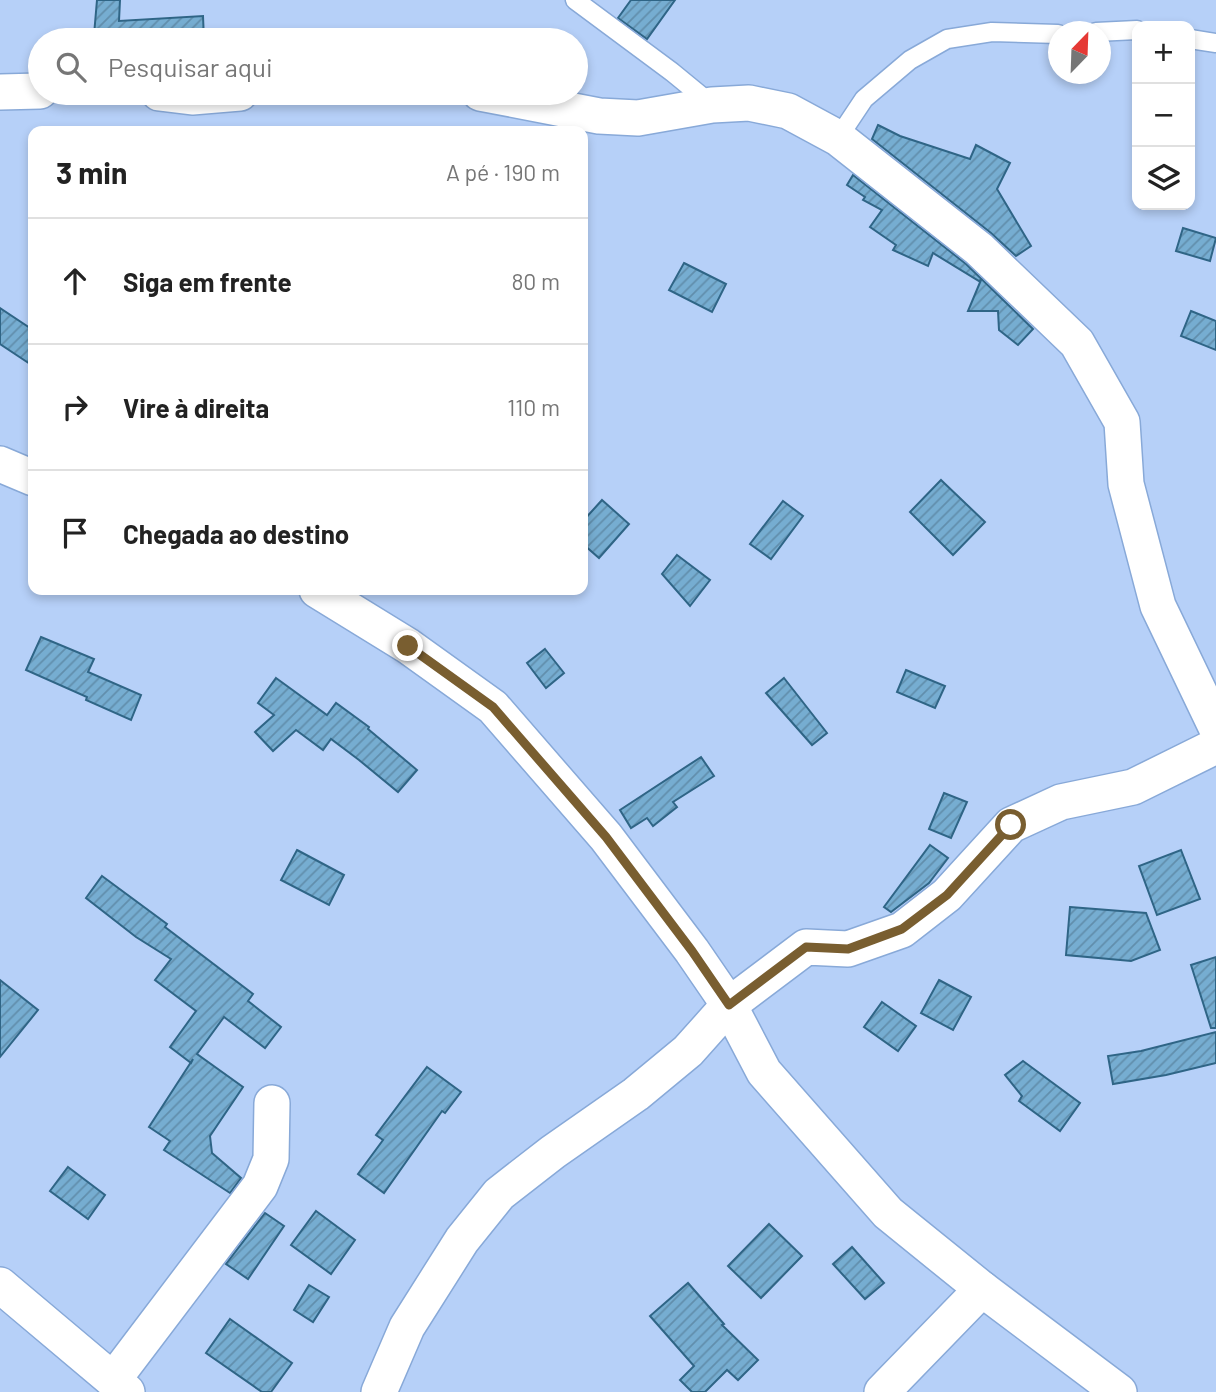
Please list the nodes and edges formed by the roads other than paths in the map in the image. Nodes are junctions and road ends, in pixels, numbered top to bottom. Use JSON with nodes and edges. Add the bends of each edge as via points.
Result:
{"nodes":[{"id":1,"x":575,"y":0,"type":"edge"},
{"id":2,"x":1132,"y":30,"type":"edge"},
{"id":3,"x":1111,"y":31,"type":"edge"},
{"id":4,"x":1048,"y":34,"type":"edge"},
{"id":5,"x":1195,"y":40,"type":"edge"},
{"id":6,"x":1216,"y":43,"type":"edge"},
{"id":7,"x":28,"y":91,"type":"edge"},
{"id":8,"x":0,"y":92,"type":"edge"},
{"id":9,"x":542,"y":105,"type":"edge"},
{"id":10,"x":712,"y":105,"type":"junction"},
{"id":11,"x":838,"y":138,"type":"junction"},
{"id":12,"x":0,"y":464,"type":"edge"},
{"id":13,"x":28,"y":476,"type":"edge"},
{"id":14,"x":325,"y":595,"type":"edge"},
{"id":15,"x":1216,"y":727,"type":"edge"},
{"id":16,"x":1216,"y":747,"type":"edge"},
{"id":17,"x":729,"y":1005,"type":"junction"},
{"id":18,"x":272,"y":1103,"type":"dead end"},
{"id":19,"x":0,"y":1285,"type":"edge"},
{"id":20,"x":982,"y":1289,"type":"junction"},
{"id":21,"x":120,"y":1386,"type":"edge"},
{"id":22,"x":379,"y":1392,"type":"edge"},
{"id":23,"x":882,"y":1392,"type":"edge"},
{"id":24,"x":1119,"y":1392,"type":"edge"}],
"edges":[{"from":1,"to":10,"type":"lane"},
{"from":2,"to":3,"type":"lane"},
{"from":4,"to":11,"type":"lane","via":[[992,32],[947,39],[910,60],[864,99]]},
{"from":5,"to":6,"type":"lane"},
{"from":7,"to":8,"type":"street"},
{"from":9,"to":10,"type":"street","via":[[638,118]]},
{"from":10,"to":11,"type":"street","via":[[749,103],[788,111]]},
{"from":11,"to":15,"type":"street","via":[[979,249],[1077,343],[1122,422],[1126,484],[1158,606]]},
{"from":12,"to":13,"type":"street"},
{"from":14,"to":17,"type":"street","via":[[408,646],[493,707],[606,837]]},
{"from":16,"to":17,"type":"street","via":[[1133,787],[1060,802],[1011,825],[947,895],[902,929],[848,949],[806,947]]},
{"from":17,"to":20,"type":"street","via":[[764,1072],[805,1120],[888,1213]]},
{"from":17,"to":22,"type":"street","via":[[688,1051],[636,1094],[499,1194],[462,1240],[407,1326]]},
{"from":18,"to":21,"type":"street","via":[[271,1158],[260,1186]]},
{"from":19,"to":21,"type":"street"},
{"from":20,"to":23,"type":"street"},
{"from":20,"to":24,"type":"street"}]}
